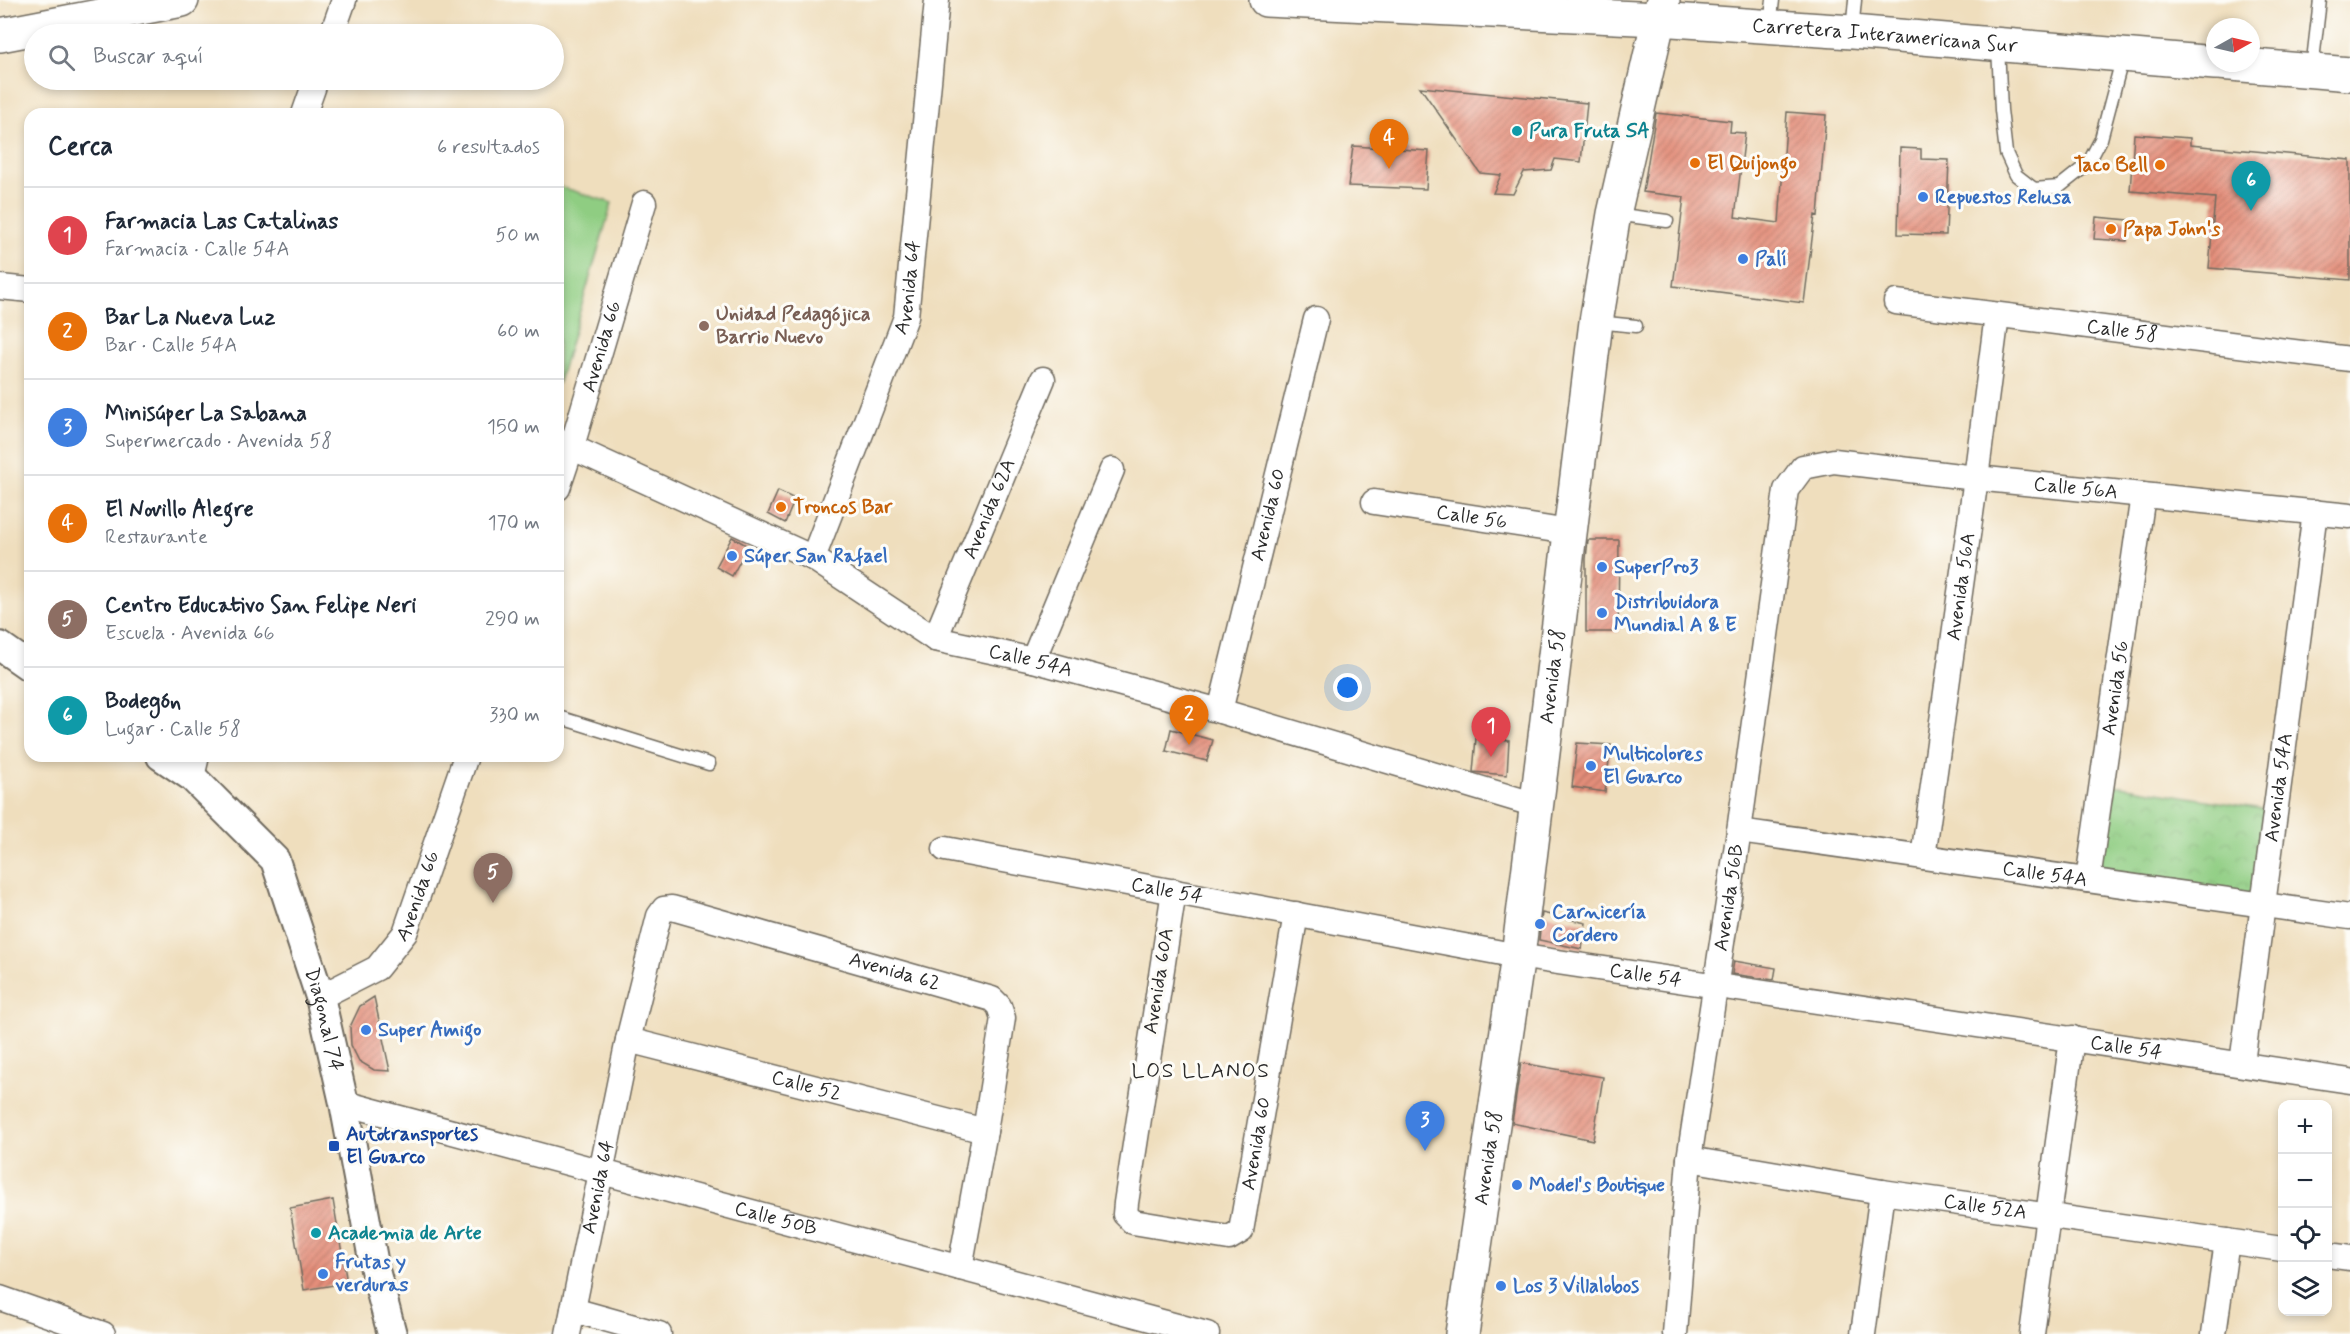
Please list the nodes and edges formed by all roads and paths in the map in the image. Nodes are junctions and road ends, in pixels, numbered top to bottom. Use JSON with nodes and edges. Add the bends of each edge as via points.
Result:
{"nodes":[{"id":1,"x":182,"y":0,"type":"edge"},
{"id":2,"x":344,"y":0,"type":"edge"},
{"id":3,"x":937,"y":0,"type":"edge"},
{"id":4,"x":1266,"y":0,"type":"edge"},
{"id":5,"x":1855,"y":0,"type":"edge"},
{"id":6,"x":2320,"y":0,"type":"edge"},
{"id":7,"x":1355,"y":3,"type":"edge"},
{"id":8,"x":1660,"y":9,"type":"edge"},
{"id":9,"x":1771,"y":13,"type":"edge"},
{"id":10,"x":57,"y":24,"type":"edge"},
{"id":11,"x":336,"y":24,"type":"edge"},
{"id":12,"x":24,"y":30,"type":"edge"},
{"id":13,"x":1852,"y":32,"type":"junction"},
{"id":14,"x":0,"y":35,"type":"edge"},
{"id":15,"x":1998,"y":44,"type":"junction"},
{"id":16,"x":2123,"y":55,"type":"junction"},
{"id":17,"x":2206,"y":62,"type":"edge"},
{"id":18,"x":2260,"y":67,"type":"edge"},
{"id":19,"x":2312,"y":71,"type":"junction"},
{"id":20,"x":2350,"y":74,"type":"edge"},
{"id":21,"x":312,"y":90,"type":"edge"},
{"id":22,"x":306,"y":108,"type":"edge"},
{"id":23,"x":644,"y":203,"type":"dead end"},
{"id":24,"x":1614,"y":214,"type":"junction"},
{"id":25,"x":1667,"y":221,"type":"dead end"},
{"id":26,"x":0,"y":287,"type":"edge"},
{"id":27,"x":24,"y":289,"type":"edge"},
{"id":28,"x":1896,"y":302,"type":"dead end"},
{"id":29,"x":1997,"y":315,"type":"junction"},
{"id":30,"x":1316,"y":319,"type":"dead end"},
{"id":31,"x":1596,"y":322,"type":"junction"},
{"id":32,"x":1636,"y":326,"type":"dead end"},
{"id":33,"x":2350,"y":359,"type":"edge"},
{"id":34,"x":1043,"y":379,"type":"dead end"},
{"id":35,"x":565,"y":444,"type":"edge"},
{"id":36,"x":1803,"y":467,"type":"joint"},
{"id":37,"x":1112,"y":470,"type":"dead end"},
{"id":38,"x":1976,"y":478,"type":"junction"},
{"id":39,"x":2143,"y":495,"type":"junction"},
{"id":40,"x":1374,"y":502,"type":"dead end"},
{"id":41,"x":2315,"y":512,"type":"junction"},
{"id":42,"x":2350,"y":516,"type":"edge"},
{"id":43,"x":1569,"y":532,"type":"junction"},
{"id":44,"x":813,"y":558,"type":"junction"},
{"id":45,"x":935,"y":639,"type":"junction"},
{"id":46,"x":0,"y":646,"type":"edge"},
{"id":47,"x":1033,"y":660,"type":"junction"},
{"id":48,"x":24,"y":663,"type":"edge"},
{"id":49,"x":1220,"y":711,"type":"junction"},
{"id":50,"x":564,"y":719,"type":"edge"},
{"id":51,"x":464,"y":762,"type":"edge"},
{"id":52,"x":709,"y":764,"type":"dead end"},
{"id":53,"x":194,"y":766,"type":"edge"},
{"id":54,"x":1536,"y":805,"type":"junction"},
{"id":55,"x":1739,"y":831,"type":"junction"},
{"id":56,"x":945,"y":849,"type":"dead end"},
{"id":57,"x":1923,"y":857,"type":"junction"},
{"id":58,"x":2088,"y":880,"type":"junction"},
{"id":59,"x":1174,"y":891,"type":"junction"},
{"id":60,"x":2262,"y":905,"type":"junction"},
{"id":61,"x":1296,"y":914,"type":"junction"},
{"id":62,"x":2350,"y":917,"type":"edge"},
{"id":63,"x":1518,"y":956,"type":"junction"},
{"id":64,"x":1716,"y":985,"type":"junction"},
{"id":65,"x":320,"y":998,"type":"junction"},
{"id":66,"x":2072,"y":1038,"type":"junction"},
{"id":67,"x":628,"y":1040,"type":"junction"},
{"id":68,"x":2242,"y":1063,"type":"junction"},
{"id":69,"x":2350,"y":1081,"type":"edge"},
{"id":70,"x":344,"y":1103,"type":"junction"},
{"id":71,"x":985,"y":1131,"type":"junction"},
{"id":72,"x":1689,"y":1159,"type":"junction"},
{"id":73,"x":602,"y":1172,"type":"junction"},
{"id":74,"x":1882,"y":1192,"type":"junction"},
{"id":75,"x":2048,"y":1215,"type":"junction"},
{"id":76,"x":1241,"y":1232,"type":"joint"},
{"id":77,"x":2227,"y":1241,"type":"junction"},
{"id":78,"x":2278,"y":1248,"type":"edge"},
{"id":79,"x":2332,"y":1256,"type":"edge"},
{"id":80,"x":2350,"y":1258,"type":"edge"},
{"id":81,"x":960,"y":1268,"type":"junction"},
{"id":82,"x":0,"y":1298,"type":"edge"},
{"id":83,"x":573,"y":1310,"type":"junction"},
{"id":84,"x":103,"y":1334,"type":"edge"},
{"id":85,"x":392,"y":1334,"type":"edge"},
{"id":86,"x":568,"y":1334,"type":"edge"},
{"id":87,"x":659,"y":1334,"type":"edge"},
{"id":88,"x":1207,"y":1334,"type":"edge"},
{"id":89,"x":1462,"y":1334,"type":"edge"},
{"id":90,"x":1675,"y":1334,"type":"edge"},
{"id":91,"x":1863,"y":1334,"type":"edge"},
{"id":92,"x":2032,"y":1334,"type":"edge"},
{"id":93,"x":2215,"y":1334,"type":"edge"}],
"edges":[{"from":1,"to":10,"type":"main road"},
{"from":2,"to":11,"type":"street"},
{"from":3,"to":44,"type":"street","name":"Avenida 64","via":[[906,316]]},
{"from":4,"to":7,"type":"main road","name":"Carretera Interamericana Sur"},
{"from":5,"to":13,"type":"lane"},
{"from":6,"to":19,"type":"lane"},
{"from":7,"to":8,"type":"main road","name":"Carretera Interamericana Sur"},
{"from":8,"to":9,"type":"main road","name":"Carretera Interamericana Sur"},
{"from":8,"to":24,"type":"main road","name":"Avenida 58"},
{"from":9,"to":13,"type":"main road","name":"Carretera Interamericana Sur"},
{"from":12,"to":14,"type":"main road"},
{"from":13,"to":15,"type":"main road","name":"Carretera Interamericana Sur"},
{"from":15,"to":16,"type":"main road","name":"Carretera Interamericana Sur"},
{"from":15,"to":16,"type":"lane","via":[[2006,153],[2016,175],[2034,189],[2060,187],[2088,164],[2101,139]]},
{"from":16,"to":17,"type":"main road","name":"Carretera Interamericana Sur"},
{"from":18,"to":19,"type":"main road","name":"Carretera Interamericana Sur"},
{"from":19,"to":20,"type":"main road","name":"Carretera Interamericana Sur"},
{"from":21,"to":22,"type":"street"},
{"from":23,"to":35,"type":"street","name":"Avenida 66"},
{"from":24,"to":25,"type":"lane"},
{"from":24,"to":31,"type":"main road","name":"Avenida 58"},
{"from":26,"to":27,"type":"street"},
{"from":28,"to":29,"type":"street","name":"Calle 58"},
{"from":29,"to":33,"type":"street","name":"Calle 58"},
{"from":29,"to":38,"type":"street","name":"Avenida 56A"},
{"from":30,"to":49,"type":"street","name":"Avenida 60"},
{"from":31,"to":32,"type":"lane"},
{"from":31,"to":43,"type":"main road","name":"Avenida 58"},
{"from":34,"to":45,"type":"street","name":"Avenida 62A"},
{"from":35,"to":44,"type":"street","name":"Calle 54A"},
{"from":36,"to":38,"type":"street","name":"Calle 56A","via":[[1834,461]]},
{"from":36,"to":55,"type":"street","name":"Avenida 56B","via":[[1786,490]]},
{"from":37,"to":47,"type":"street"},
{"from":38,"to":39,"type":"street","name":"Calle 56A"},
{"from":38,"to":57,"type":"street","name":"Avenida 56A"},
{"from":39,"to":41,"type":"street","name":"Calle 56A"},
{"from":39,"to":58,"type":"street","name":"Avenida 56"},
{"from":40,"to":43,"type":"street","name":"Calle 56"},
{"from":41,"to":42,"type":"street","name":"Calle 56A"},
{"from":41,"to":60,"type":"street","name":"Avenida 54A"},
{"from":43,"to":54,"type":"main road","name":"Avenida 58"},
{"from":44,"to":45,"type":"street","name":"Calle 54A"},
{"from":45,"to":47,"type":"street","name":"Calle 54A"},
{"from":46,"to":48,"type":"street"},
{"from":47,"to":49,"type":"street","name":"Calle 54A"},
{"from":49,"to":54,"type":"street","name":"Calle 54A"},
{"from":50,"to":52,"type":"lane"},
{"from":51,"to":65,"type":"street","name":"Avenida 66","via":[[405,933],[377,968]]},
{"from":53,"to":65,"type":"street","name":"Diagonal 74","via":[[274,860]]},
{"from":54,"to":63,"type":"main road","name":"Avenida 58"},
{"from":55,"to":57,"type":"street","name":"Calle 54A"},
{"from":55,"to":64,"type":"street","name":"Avenida 56B"},
{"from":56,"to":59,"type":"street","name":"Calle 54"},
{"from":57,"to":58,"type":"street","name":"Calle 54A"},
{"from":58,"to":60,"type":"street","name":"Calle 54A"},
{"from":59,"to":61,"type":"street","name":"Calle 54"},
{"from":59,"to":76,"type":"street","name":"Avenida 60A","via":[[1125,1214],[1133,1221],[1228,1238]]},
{"from":60,"to":62,"type":"street","name":"Calle 54A"},
{"from":60,"to":68,"type":"street","name":"Avenida 54A"},
{"from":61,"to":63,"type":"street","name":"Calle 54"},
{"from":61,"to":76,"type":"street","name":"Avenida 60"},
{"from":63,"to":64,"type":"street","name":"Calle 54"},
{"from":63,"to":89,"type":"main road","name":"Avenida 58"},
{"from":64,"to":66,"type":"street","name":"Calle 54"},
{"from":64,"to":72,"type":"street","name":"Avenida 56B"},
{"from":65,"to":70,"type":"street","name":"Diagonal 74"},
{"from":66,"to":68,"type":"street","name":"Calle 54"},
{"from":66,"to":75,"type":"street"},
{"from":67,"to":71,"type":"street","name":"Calle 52"},
{"from":67,"to":71,"type":"street","name":"Avenida 62","via":[[659,916],[664,909],[672,908],[992,999],[1003,1018]]},
{"from":67,"to":73,"type":"street","name":"Avenida 64"},
{"from":68,"to":69,"type":"street","name":"Calle 54"},
{"from":70,"to":73,"type":"street","name":"Calle 50B"},
{"from":70,"to":85,"type":"street","name":"Diagonal 74","via":[[375,1270]]},
{"from":71,"to":81,"type":"street","name":"Avenida 62"},
{"from":72,"to":74,"type":"street","name":"Calle 52A"},
{"from":72,"to":90,"type":"street","name":"Avenida 56B"},
{"from":73,"to":81,"type":"street","name":"Calle 50B"},
{"from":73,"to":83,"type":"street","name":"Avenida 64"},
{"from":74,"to":75,"type":"street","name":"Calle 52A"},
{"from":74,"to":91,"type":"street"},
{"from":75,"to":77,"type":"street","name":"Calle 52A"},
{"from":75,"to":92,"type":"street"},
{"from":77,"to":78,"type":"street","name":"Calle 52A"},
{"from":77,"to":93,"type":"street"},
{"from":79,"to":80,"type":"street"},
{"from":81,"to":88,"type":"street","name":"Calle 50B"},
{"from":82,"to":84,"type":"street"},
{"from":83,"to":86,"type":"street","name":"Avenida 64"},
{"from":83,"to":87,"type":"street"}]}
